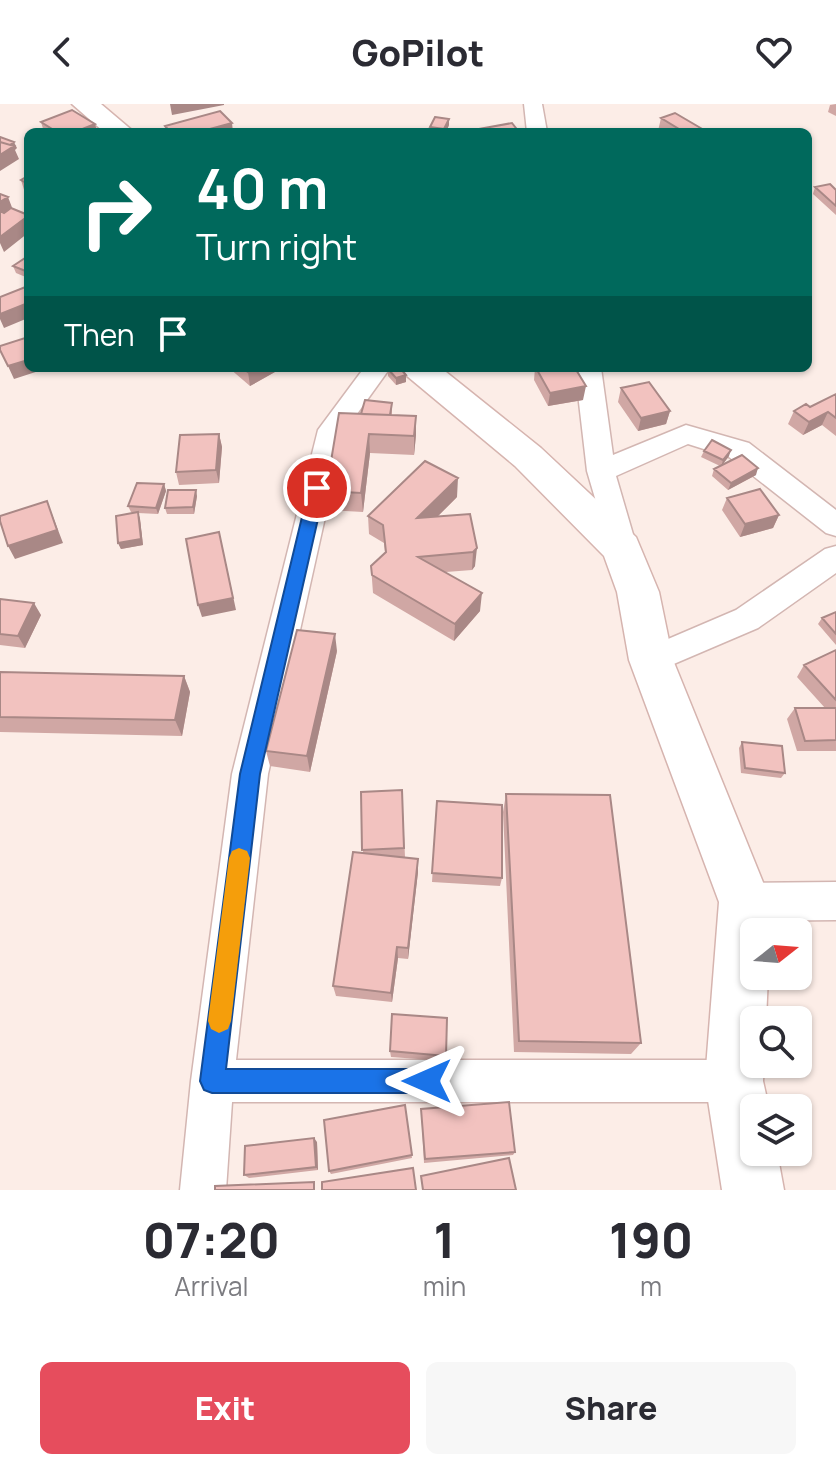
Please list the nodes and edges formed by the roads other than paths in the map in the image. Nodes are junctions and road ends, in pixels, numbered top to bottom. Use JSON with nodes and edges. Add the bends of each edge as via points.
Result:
{"nodes":[{"id":1,"x":85,"y":104,"type":"edge"},
{"id":2,"x":533,"y":104,"type":"edge"},
{"id":3,"x":116,"y":128,"type":"edge"},
{"id":4,"x":536,"y":128,"type":"edge"},
{"id":5,"x":374,"y":372,"type":"edge"},
{"id":6,"x":424,"y":372,"type":"edge"},
{"id":7,"x":589,"y":372,"type":"edge"},
{"id":8,"x":601,"y":471,"type":"junction"},
{"id":9,"x":836,"y":525,"type":"edge"},
{"id":10,"x":622,"y":548,"type":"junction"},
{"id":11,"x":836,"y":557,"type":"edge"},
{"id":12,"x":651,"y":660,"type":"junction"},
{"id":13,"x":836,"y":901,"type":"edge"},
{"id":14,"x":745,"y":902,"type":"junction"},
{"id":15,"x":212,"y":1081,"type":"junction"},
{"id":16,"x":734,"y":1081,"type":"junction"},
{"id":17,"x":203,"y":1190,"type":"edge"},
{"id":18,"x":753,"y":1190,"type":"edge"}],
"edges":[{"from":1,"to":3,"type":"main road"},
{"from":2,"to":4,"type":"street"},
{"from":5,"to":15,"type":"street","via":[[331,430],[250,774]]},
{"from":6,"to":10,"type":"main road","via":[[528,457]]},
{"from":7,"to":8,"type":"street"},
{"from":8,"to":9,"type":"street","via":[[686,434],[739,450]]},
{"from":8,"to":10,"type":"street"},
{"from":10,"to":12,"type":"main road","via":[[638,592]]},
{"from":11,"to":12,"type":"street","via":[[747,619]]},
{"from":12,"to":14,"type":"main road"},
{"from":13,"to":14,"type":"street"},
{"from":14,"to":16,"type":"main road"},
{"from":15,"to":16,"type":"street"},
{"from":15,"to":17,"type":"street"},
{"from":16,"to":18,"type":"main road"}]}
